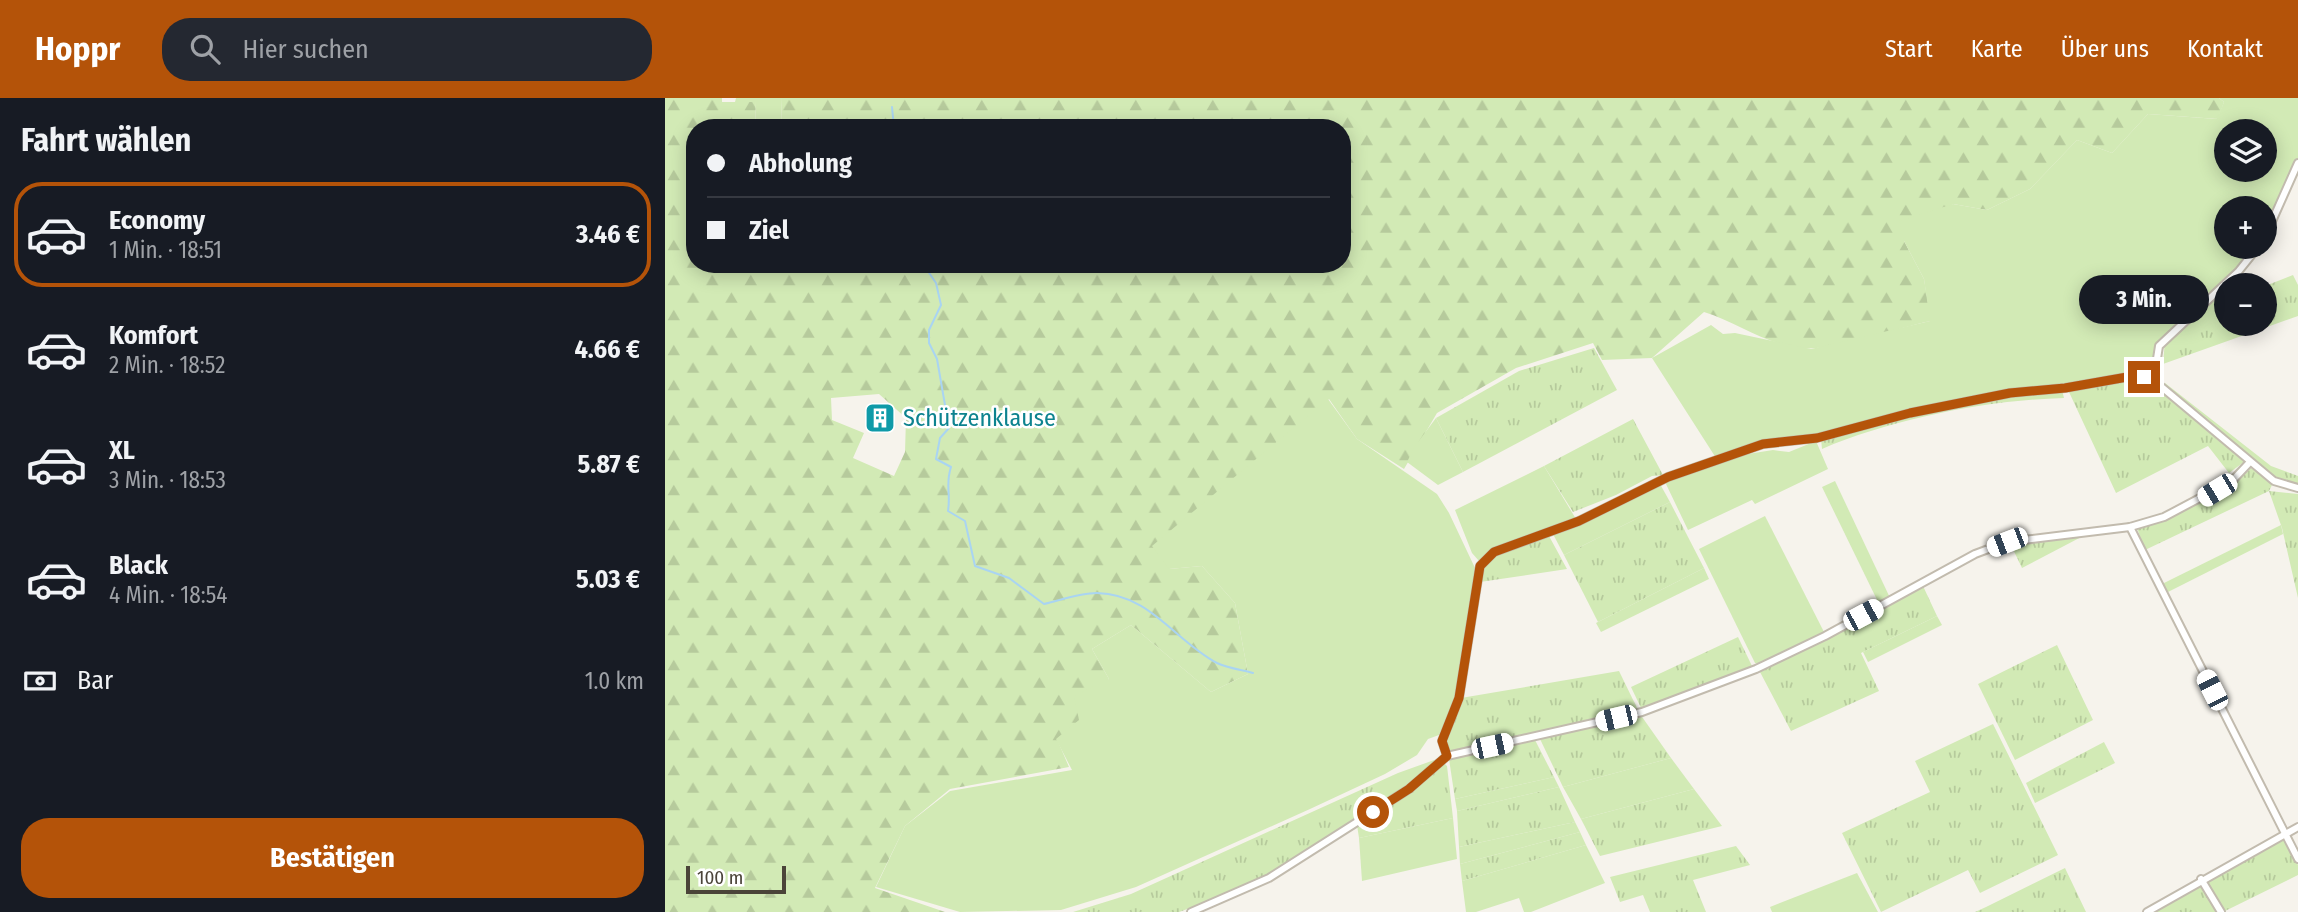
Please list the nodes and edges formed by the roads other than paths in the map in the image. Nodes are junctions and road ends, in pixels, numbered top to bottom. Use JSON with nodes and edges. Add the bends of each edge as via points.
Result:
{"nodes":[{"id":1,"x":2298,"y":163,"type":"edge"},
{"id":2,"x":2277,"y":210,"type":"edge"},
{"id":3,"x":2248,"y":259,"type":"edge"},
{"id":4,"x":2158,"y":384,"type":"junction"},
{"id":5,"x":2249,"y":463,"type":"junction"},
{"id":6,"x":2298,"y":488,"type":"edge"},
{"id":7,"x":2130,"y":527,"type":"junction"},
{"id":8,"x":1447,"y":756,"type":"junction"},
{"id":9,"x":2298,"y":827,"type":"edge"},
{"id":10,"x":2285,"y":833,"type":"junction"},
{"id":11,"x":2298,"y":859,"type":"edge"},
{"id":12,"x":2201,"y":879,"type":"junction"},
{"id":13,"x":1191,"y":912,"type":"edge"},
{"id":14,"x":2147,"y":912,"type":"edge"},
{"id":15,"x":2221,"y":912,"type":"edge"}],
"edges":[{"from":1,"to":2,"type":"street"},
{"from":3,"to":4,"type":"street","via":[[2159,346]]},
{"from":4,"to":5,"type":"street"},
{"from":4,"to":8,"type":"street","via":[[2133,376],[2010,393],[1817,438],[1763,444],[1668,477],[1579,521],[1494,552],[1480,566],[1459,698],[1442,741]]},
{"from":5,"to":6,"type":"street","via":[[2274,481]]},
{"from":5,"to":7,"type":"street","via":[[2232,481],[2196,502]]},
{"from":7,"to":8,"type":"street","via":[[2007,542],[1975,554],[1756,669],[1642,712]]},
{"from":7,"to":10,"type":"street"},
{"from":8,"to":13,"type":"street","via":[[1409,789],[1269,878]]},
{"from":9,"to":10,"type":"street"},
{"from":10,"to":11,"type":"street"},
{"from":10,"to":12,"type":"street"},
{"from":12,"to":14,"type":"street"},
{"from":12,"to":15,"type":"street"}]}
